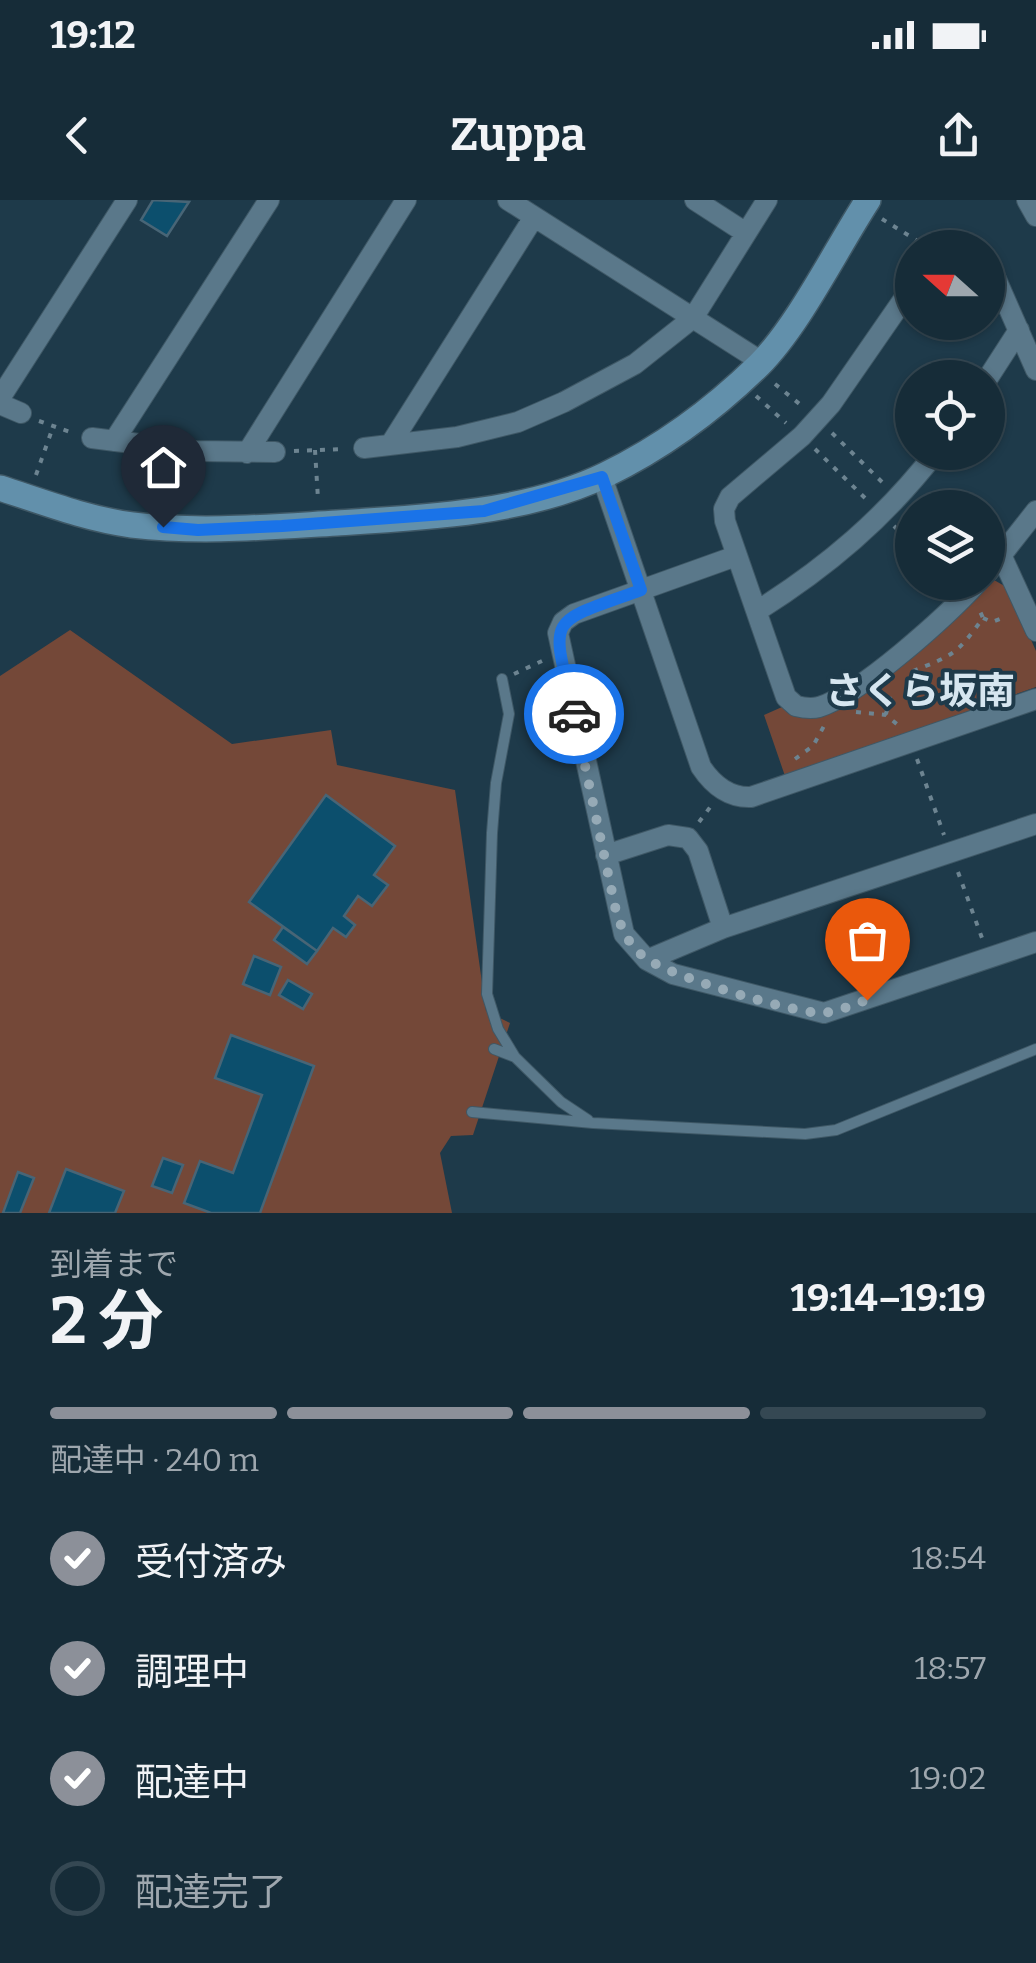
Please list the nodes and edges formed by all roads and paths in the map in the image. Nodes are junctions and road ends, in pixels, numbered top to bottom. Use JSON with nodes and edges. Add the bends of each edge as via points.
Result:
{"nodes":[{"id":1,"x":127,"y":200,"type":"edge"},
{"id":2,"x":269,"y":200,"type":"edge"},
{"id":3,"x":406,"y":200,"type":"edge"},
{"id":4,"x":508,"y":200,"type":"edge"},
{"id":5,"x":695,"y":200,"type":"edge"},
{"id":6,"x":767,"y":200,"type":"edge"},
{"id":7,"x":1027,"y":200,"type":"edge"},
{"id":8,"x":875,"y":210,"type":"edge"},
{"id":9,"x":1036,"y":216,"type":"edge"},
{"id":10,"x":534,"y":217,"type":"junction"},
{"id":11,"x":903,"y":230,"type":"edge"},
{"id":12,"x":746,"y":233,"type":"junction"},
{"id":13,"x":1005,"y":298,"type":"edge"},
{"id":14,"x":895,"y":314,"type":"edge"},
{"id":15,"x":693,"y":318,"type":"junction"},
{"id":16,"x":1019,"y":330,"type":"junction"},
{"id":17,"x":1000,"y":360,"type":"edge"},
{"id":18,"x":1036,"y":370,"type":"edge"},
{"id":19,"x":766,"y":371,"type":"junction"},
{"id":20,"x":756,"y":396,"type":"dead end"},
{"id":21,"x":0,"y":401,"type":"edge"},
{"id":22,"x":21,"y":414,"type":"joint"},
{"id":23,"x":818,"y":419,"type":"junction"},
{"id":24,"x":54,"y":427,"type":"junction"},
{"id":25,"x":802,"y":436,"type":"junction"},
{"id":26,"x":92,"y":438,"type":"joint"},
{"id":27,"x":114,"y":441,"type":"junction"},
{"id":28,"x":390,"y":445,"type":"junction"},
{"id":29,"x":364,"y":448,"type":"joint"},
{"id":30,"x":315,"y":450,"type":"junction"},
{"id":31,"x":247,"y":452,"type":"junction"},
{"id":32,"x":275,"y":452,"type":"joint"},
{"id":33,"x":921,"y":470,"type":"edge"},
{"id":34,"x":602,"y":477,"type":"junction"},
{"id":35,"x":35,"y":478,"type":"dead end"},
{"id":36,"x":0,"y":488,"type":"edge"},
{"id":37,"x":905,"y":490,"type":"edge"},
{"id":38,"x":895,"y":495,"type":"edge"},
{"id":39,"x":318,"y":500,"type":"dead end"},
{"id":40,"x":895,"y":502,"type":"edge"},
{"id":41,"x":1036,"y":511,"type":"edge"},
{"id":42,"x":883,"y":516,"type":"junction"},
{"id":43,"x":895,"y":528,"type":"edge"},
{"id":44,"x":1005,"y":551,"type":"edge"},
{"id":45,"x":736,"y":556,"type":"junction"},
{"id":46,"x":1005,"y":582,"type":"edge"},
{"id":47,"x":641,"y":590,"type":"junction"},
{"id":48,"x":970,"y":600,"type":"edge"},
{"id":49,"x":980,"y":600,"type":"edge"},
{"id":50,"x":757,"y":611,"type":"junction"},
{"id":51,"x":1008,"y":612,"type":"dead end"},
{"id":52,"x":983,"y":618,"type":"junction"},
{"id":53,"x":1036,"y":631,"type":"edge"},
{"id":54,"x":560,"y":652,"type":"junction"},
{"id":55,"x":904,"y":674,"type":"dead end"},
{"id":56,"x":502,"y":679,"type":"joint"},
{"id":57,"x":895,"y":681,"type":"dead end"},
{"id":58,"x":1036,"y":699,"type":"edge"},
{"id":59,"x":848,"y":714,"type":"dead end"},
{"id":60,"x":886,"y":715,"type":"junction"},
{"id":61,"x":833,"y":724,"type":"dead end"},
{"id":62,"x":911,"y":742,"type":"junction"},
{"id":63,"x":792,"y":783,"type":"junction"},
{"id":64,"x":722,"y":790,"type":"junction"},
{"id":65,"x":1036,"y":824,"type":"edge"},
{"id":66,"x":688,"y":838,"type":"junction"},
{"id":67,"x":606,"y":855,"type":"junction"},
{"id":68,"x":723,"y":928,"type":"junction"},
{"id":69,"x":1036,"y":942,"type":"edge"},
{"id":70,"x":647,"y":960,"type":"junction"},
{"id":71,"x":1036,"y":1049,"type":"edge"},
{"id":72,"x":494,"y":1050,"type":"dead end"},
{"id":73,"x":515,"y":1056,"type":"junction"},
{"id":74,"x":472,"y":1112,"type":"dead end"},
{"id":75,"x":593,"y":1123,"type":"junction"}],
"edges":[{"from":1,"to":21,"type":"street"},
{"from":2,"to":27,"type":"street"},
{"from":3,"to":31,"type":"street"},
{"from":4,"to":10,"type":"street"},
{"from":5,"to":12,"type":"street"},
{"from":6,"to":12,"type":"street"},
{"from":7,"to":9,"type":"street"},
{"from":8,"to":11,"type":"path"},
{"from":8,"to":19,"type":"street","via":[[811,292]]},
{"from":10,"to":15,"type":"street"},
{"from":10,"to":28,"type":"street"},
{"from":12,"to":15,"type":"street"},
{"from":13,"to":16,"type":"street"},
{"from":14,"to":23,"type":"street"},
{"from":15,"to":19,"type":"street"},
{"from":15,"to":28,"type":"street","via":[[635,364],[533,416],[457,437]]},
{"from":16,"to":17,"type":"street"},
{"from":16,"to":18,"type":"street"},
{"from":19,"to":23,"type":"path"},
{"from":19,"to":34,"type":"street"},
{"from":20,"to":25,"type":"path"},
{"from":21,"to":22,"type":"street"},
{"from":22,"to":24,"type":"path"},
{"from":23,"to":25,"type":"street"},
{"from":23,"to":38,"type":"path"},
{"from":24,"to":26,"type":"path"},
{"from":24,"to":35,"type":"path"},
{"from":25,"to":42,"type":"path"},
{"from":25,"to":45,"type":"street","via":[[730,497],[724,509]]},
{"from":26,"to":27,"type":"street"},
{"from":27,"to":31,"type":"street"},
{"from":28,"to":29,"type":"street"},
{"from":29,"to":30,"type":"path"},
{"from":30,"to":32,"type":"path"},
{"from":30,"to":39,"type":"path"},
{"from":31,"to":32,"type":"street"},
{"from":33,"to":37,"type":"street"},
{"from":34,"to":36,"type":"street","via":[[484,511],[198,530],[128,524]]},
{"from":34,"to":47,"type":"street"},
{"from":40,"to":42,"type":"street"},
{"from":41,"to":44,"type":"street"},
{"from":42,"to":43,"type":"path"},
{"from":42,"to":50,"type":"street"},
{"from":45,"to":47,"type":"street"},
{"from":45,"to":50,"type":"street"},
{"from":46,"to":53,"type":"street"},
{"from":47,"to":54,"type":"street","via":[[563,622]]},
{"from":47,"to":64,"type":"street","via":[[701,768]]},
{"from":48,"to":50,"type":"street","via":[[860,683],[808,709],[786,697]]},
{"from":49,"to":52,"type":"path"},
{"from":51,"to":52,"type":"path","via":[[997,622]]},
{"from":52,"to":55,"type":"path","via":[[952,656]]},
{"from":54,"to":56,"type":"path"},
{"from":54,"to":67,"type":"street"},
{"from":56,"to":73,"type":"lane","via":[[510,714],[493,816],[488,994],[498,1030]]},
{"from":57,"to":60,"type":"path"},
{"from":58,"to":62,"type":"street"},
{"from":59,"to":60,"type":"path"},
{"from":60,"to":62,"type":"path"},
{"from":61,"to":63,"type":"path","via":[[786,765]]},
{"from":62,"to":63,"type":"street"},
{"from":63,"to":64,"type":"street","via":[[751,797]]},
{"from":64,"to":66,"type":"path"},
{"from":65,"to":68,"type":"street"},
{"from":66,"to":67,"type":"street","via":[[668,835]]},
{"from":66,"to":68,"type":"street"},
{"from":67,"to":70,"type":"street","via":[[624,934]]},
{"from":68,"to":70,"type":"street"},
{"from":69,"to":70,"type":"street","via":[[824,1013],[673,974]]},
{"from":71,"to":75,"type":"lane","via":[[836,1130]]},
{"from":72,"to":73,"type":"lane"},
{"from":73,"to":75,"type":"lane"},
{"from":74,"to":75,"type":"lane"}]}
